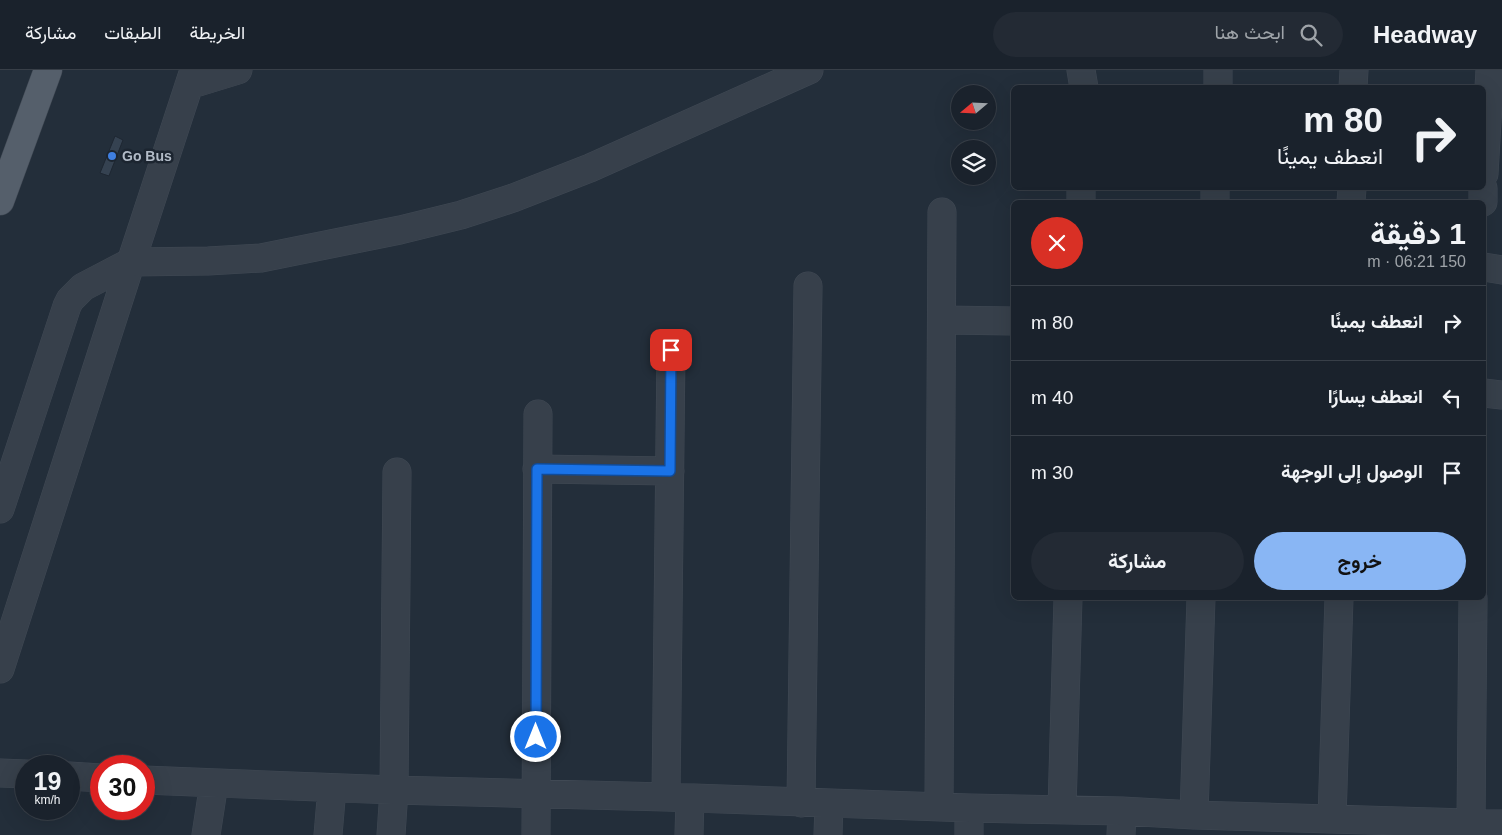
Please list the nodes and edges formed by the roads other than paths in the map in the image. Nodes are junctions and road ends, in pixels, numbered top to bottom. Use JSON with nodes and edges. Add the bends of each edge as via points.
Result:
{"nodes":[{"id":1,"x":48,"y":70,"type":"edge"},
{"id":2,"x":238,"y":70,"type":"edge"},
{"id":3,"x":809,"y":70,"type":"edge"},
{"id":4,"x":1081,"y":70,"type":"edge"},
{"id":5,"x":1218,"y":70,"type":"edge"},
{"id":6,"x":1354,"y":70,"type":"edge"},
{"id":7,"x":1490,"y":70,"type":"edge"},
{"id":8,"x":192,"y":78,"type":"edge"},
{"id":9,"x":1084,"y":85,"type":"edge"},
{"id":10,"x":1218,"y":85,"type":"edge"},
{"id":11,"x":1353,"y":85,"type":"edge"},
{"id":12,"x":1494,"y":146,"type":"edge"},
{"id":13,"x":1486,"y":168,"type":"edge"},
{"id":14,"x":0,"y":202,"type":"edge"},
{"id":15,"x":942,"y":212,"type":"dead end"},
{"id":16,"x":130,"y":262,"type":"junction"},
{"id":17,"x":1486,"y":267,"type":"edge"},
{"id":18,"x":1502,"y":270,"type":"edge"},
{"id":19,"x":808,"y":286,"type":"dead end"},
{"id":20,"x":942,"y":320,"type":"junction"},
{"id":21,"x":1011,"y":321,"type":"edge"},
{"id":22,"x":671,"y":350,"type":"dead end"},
{"id":23,"x":1486,"y":393,"type":"edge"},
{"id":24,"x":1502,"y":395,"type":"edge"},
{"id":25,"x":538,"y":414,"type":"dead end"},
{"id":26,"x":537,"y":469,"type":"junction"},
{"id":27,"x":670,"y":471,"type":"junction"},
{"id":28,"x":397,"y":472,"type":"dead end"},
{"id":29,"x":0,"y":509,"type":"edge"},
{"id":30,"x":1068,"y":600,"type":"edge"},
{"id":31,"x":1201,"y":600,"type":"edge"},
{"id":32,"x":1339,"y":600,"type":"edge"},
{"id":33,"x":1473,"y":600,"type":"edge"},
{"id":34,"x":0,"y":670,"type":"edge"},
{"id":35,"x":0,"y":773,"type":"edge"},
{"id":36,"x":15,"y":774,"type":"edge"},
{"id":37,"x":155,"y":780,"type":"edge"},
{"id":38,"x":214,"y":783,"type":"junction"},
{"id":39,"x":332,"y":788,"type":"junction"},
{"id":40,"x":394,"y":790,"type":"junction"},
{"id":41,"x":535,"y":794,"type":"junction"},
{"id":42,"x":678,"y":797,"type":"junction"},
{"id":43,"x":801,"y":803,"type":"junction"},
{"id":44,"x":829,"y":804,"type":"junction"},
{"id":45,"x":939,"y":807,"type":"junction"},
{"id":46,"x":969,"y":808,"type":"junction"},
{"id":47,"x":1062,"y":809,"type":"junction"},
{"id":48,"x":1194,"y":815,"type":"junction"},
{"id":49,"x":1332,"y":819,"type":"junction"},
{"id":50,"x":1121,"y":823,"type":"edge"},
{"id":51,"x":1471,"y":823,"type":"junction"},
{"id":52,"x":1502,"y":824,"type":"edge"},
{"id":53,"x":1257,"y":826,"type":"edge"},
{"id":54,"x":1402,"y":828,"type":"edge"},
{"id":55,"x":206,"y":835,"type":"edge"},
{"id":56,"x":328,"y":835,"type":"edge"},
{"id":57,"x":391,"y":835,"type":"edge"},
{"id":58,"x":536,"y":835,"type":"edge"},
{"id":59,"x":689,"y":835,"type":"edge"},
{"id":60,"x":828,"y":835,"type":"edge"},
{"id":61,"x":969,"y":835,"type":"edge"}],
"edges":[{"from":1,"to":14,"type":"main road"},
{"from":2,"to":8,"type":"street"},
{"from":3,"to":16,"type":"street","via":[[590,168],[461,215],[261,258]]},
{"from":4,"to":9,"type":"street"},
{"from":5,"to":10,"type":"street"},
{"from":6,"to":11,"type":"street"},
{"from":7,"to":12,"type":"street"},
{"from":8,"to":16,"type":"street"},
{"from":12,"to":13,"type":"street"},
{"from":15,"to":20,"type":"street"},
{"from":16,"to":29,"type":"street","via":[[84,287],[70,300]]},
{"from":16,"to":34,"type":"street"},
{"from":17,"to":18,"type":"street"},
{"from":19,"to":43,"type":"street"},
{"from":20,"to":21,"type":"street"},
{"from":20,"to":45,"type":"street"},
{"from":22,"to":27,"type":"street"},
{"from":23,"to":24,"type":"street"},
{"from":25,"to":26,"type":"street"},
{"from":26,"to":27,"type":"street"},
{"from":26,"to":41,"type":"street"},
{"from":27,"to":42,"type":"street"},
{"from":28,"to":40,"type":"street"},
{"from":30,"to":47,"type":"street"},
{"from":31,"to":48,"type":"street"},
{"from":32,"to":49,"type":"street"},
{"from":33,"to":51,"type":"street"},
{"from":35,"to":36,"type":"street"},
{"from":37,"to":38,"type":"street"},
{"from":38,"to":39,"type":"street"},
{"from":38,"to":55,"type":"street"},
{"from":39,"to":40,"type":"street"},
{"from":39,"to":56,"type":"street"},
{"from":40,"to":41,"type":"street"},
{"from":40,"to":57,"type":"street"},
{"from":41,"to":42,"type":"street"},
{"from":41,"to":58,"type":"street"},
{"from":42,"to":43,"type":"street"},
{"from":42,"to":59,"type":"street"},
{"from":43,"to":44,"type":"street"},
{"from":44,"to":45,"type":"street"},
{"from":44,"to":60,"type":"street"},
{"from":45,"to":46,"type":"street"},
{"from":46,"to":47,"type":"street"},
{"from":46,"to":61,"type":"street"},
{"from":47,"to":50,"type":"street"},
{"from":48,"to":50,"type":"street"},
{"from":48,"to":53,"type":"street"},
{"from":49,"to":53,"type":"street"},
{"from":49,"to":54,"type":"street"},
{"from":51,"to":52,"type":"street"},
{"from":51,"to":54,"type":"street"}]}
